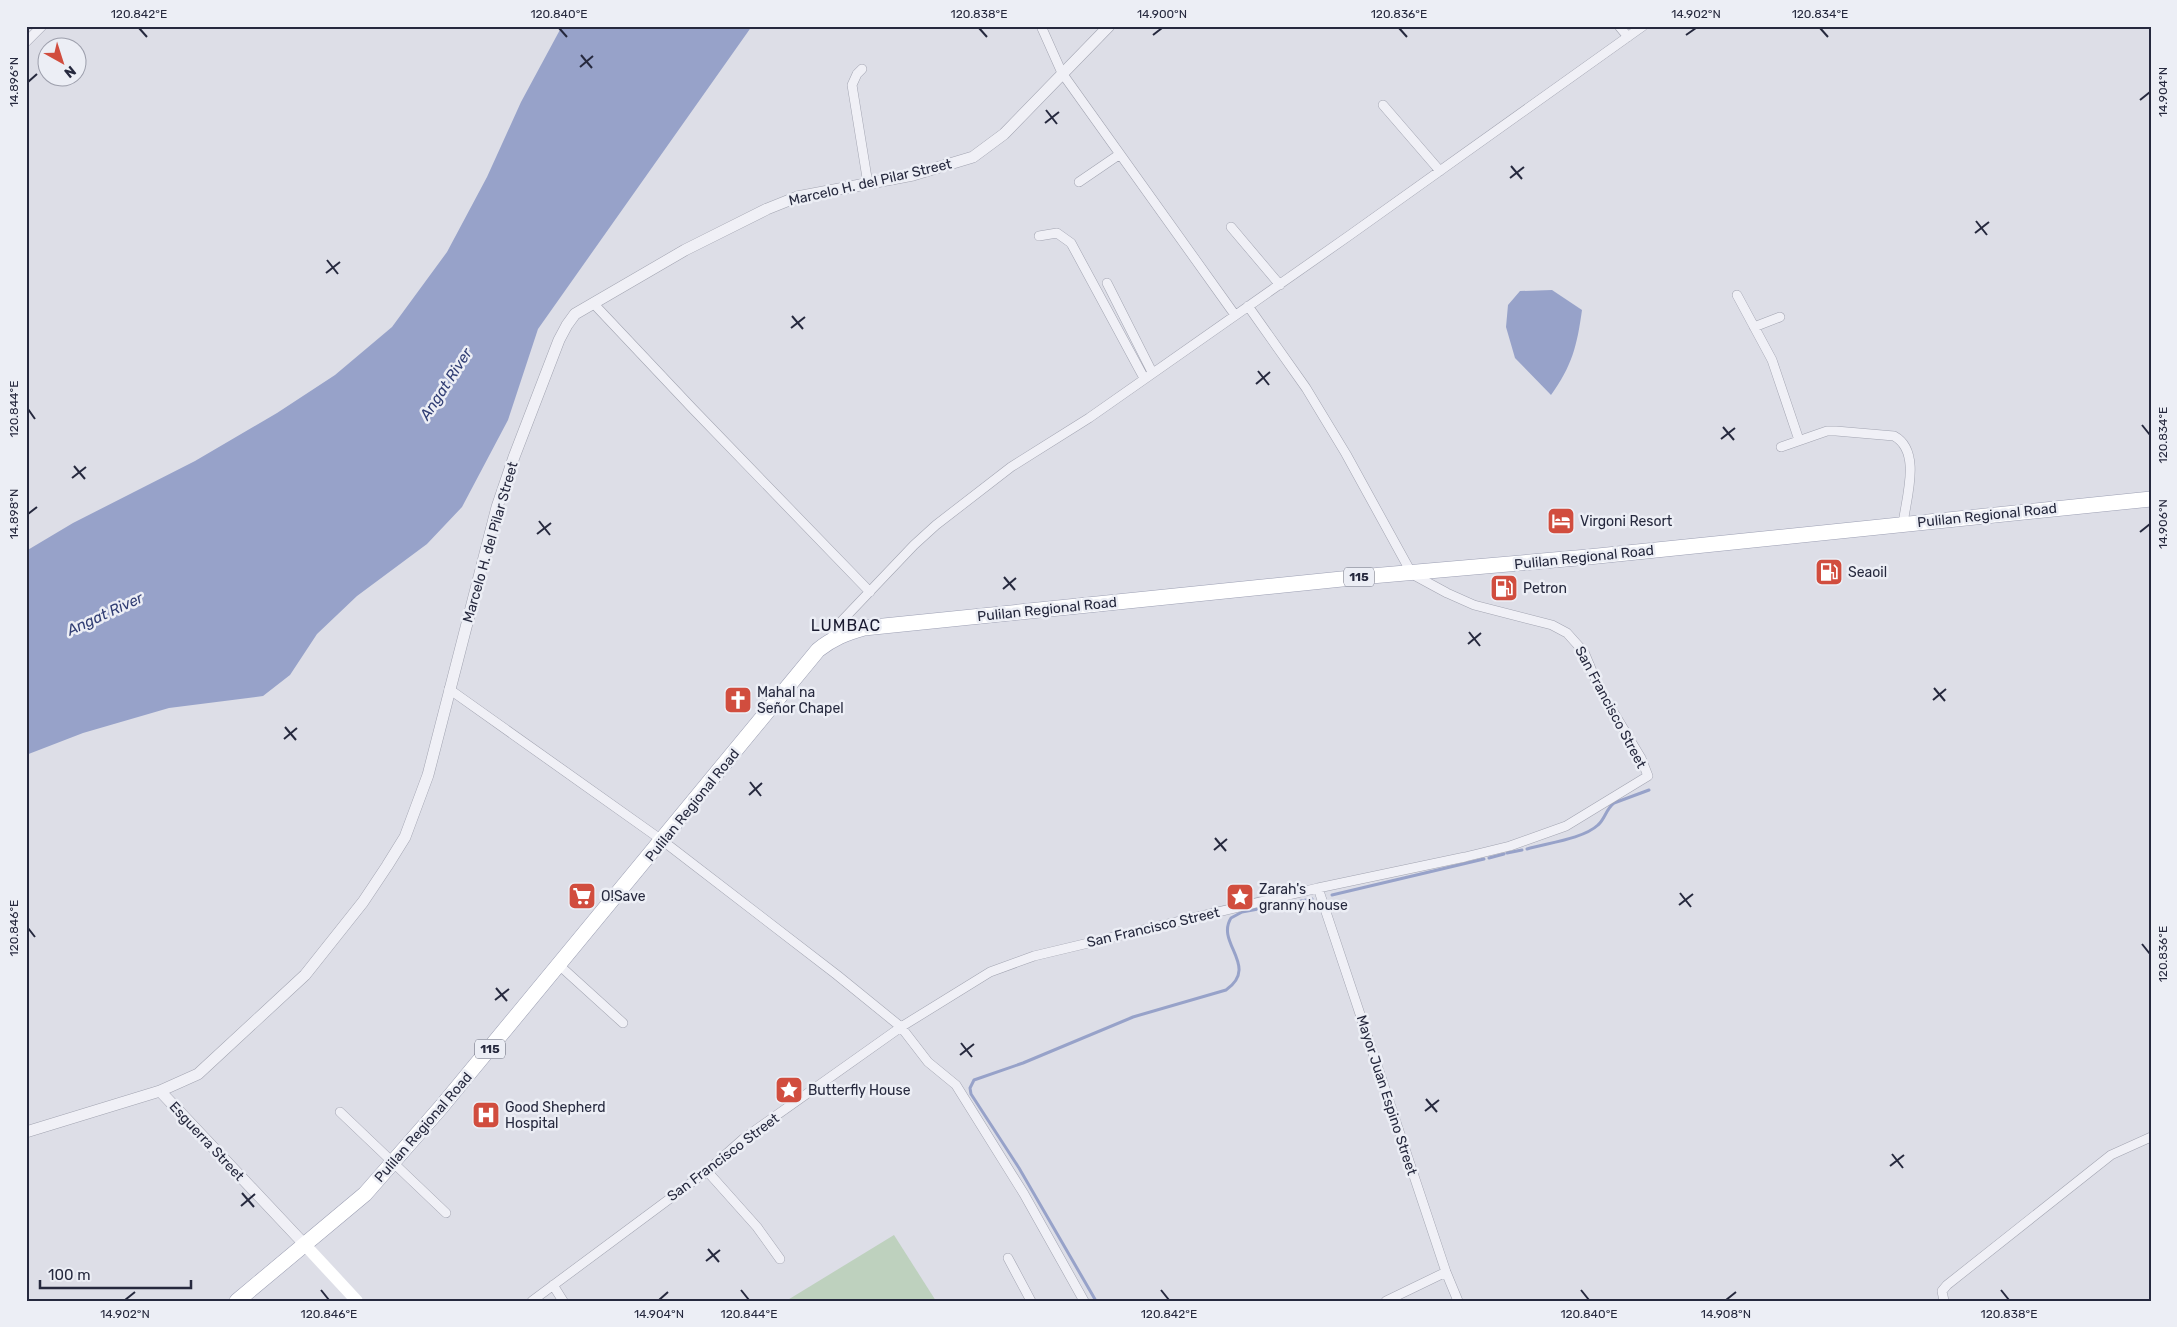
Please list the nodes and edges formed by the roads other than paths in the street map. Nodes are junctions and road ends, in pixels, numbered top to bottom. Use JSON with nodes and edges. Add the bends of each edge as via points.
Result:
{"nodes":[{"id":1,"x":42,"y":26,"type":"edge"},
{"id":2,"x":1041,"y":26,"type":"edge"},
{"id":3,"x":1110,"y":26,"type":"edge"},
{"id":4,"x":1619,"y":26,"type":"edge"},
{"id":5,"x":1643,"y":26,"type":"edge"},
{"id":6,"x":1628,"y":37,"type":"junction"},
{"id":7,"x":26,"y":42,"type":"edge"},
{"id":8,"x":862,"y":68,"type":"dead end"},
{"id":9,"x":1062,"y":73,"type":"junction"},
{"id":10,"x":1382,"y":105,"type":"dead end"},
{"id":11,"x":1120,"y":154,"type":"junction"},
{"id":12,"x":1440,"y":171,"type":"junction"},
{"id":13,"x":1079,"y":182,"type":"dead end"},
{"id":14,"x":868,"y":184,"type":"junction"},
{"id":15,"x":1231,"y":227,"type":"dead end"},
{"id":16,"x":1039,"y":236,"type":"dead end"},
{"id":17,"x":1107,"y":283,"type":"dead end"},
{"id":18,"x":1280,"y":285,"type":"junction"},
{"id":19,"x":1738,"y":295,"type":"dead end"},
{"id":20,"x":594,"y":303,"type":"junction"},
{"id":21,"x":1248,"y":306,"type":"junction"},
{"id":22,"x":1235,"y":315,"type":"junction"},
{"id":23,"x":1780,"y":317,"type":"dead end"},
{"id":24,"x":1754,"y":327,"type":"junction"},
{"id":25,"x":1152,"y":372,"type":"junction"},
{"id":26,"x":1144,"y":378,"type":"junction"},
{"id":27,"x":1799,"y":440,"type":"junction"},
{"id":28,"x":1781,"y":447,"type":"dead end"},
{"id":29,"x":2151,"y":499,"type":"edge"},
{"id":30,"x":1903,"y":524,"type":"junction"},
{"id":31,"x":1412,"y":574,"type":"junction"},
{"id":32,"x":870,"y":592,"type":"junction"},
{"id":33,"x":831,"y":640,"type":"junction"},
{"id":34,"x":450,"y":689,"type":"junction"},
{"id":35,"x":663,"y":841,"type":"junction"},
{"id":36,"x":1318,"y":888,"type":"junction"},
{"id":37,"x":559,"y":965,"type":"junction"},
{"id":38,"x":623,"y":1023,"type":"dead end"},
{"id":39,"x":902,"y":1027,"type":"junction"},
{"id":40,"x":160,"y":1091,"type":"junction"},
{"id":41,"x":340,"y":1112,"type":"dead end"},
{"id":42,"x":26,"y":1132,"type":"edge"},
{"id":43,"x":2151,"y":1137,"type":"edge"},
{"id":44,"x":393,"y":1163,"type":"junction"},
{"id":45,"x":707,"y":1171,"type":"junction"},
{"id":46,"x":446,"y":1214,"type":"dead end"},
{"id":47,"x":306,"y":1246,"type":"junction"},
{"id":48,"x":1008,"y":1258,"type":"dead end"},
{"id":49,"x":780,"y":1259,"type":"dead end"},
{"id":50,"x":1446,"y":1272,"type":"junction"},
{"id":51,"x":553,"y":1284,"type":"junction"},
{"id":52,"x":237,"y":1301,"type":"edge"},
{"id":53,"x":357,"y":1301,"type":"edge"},
{"id":54,"x":532,"y":1301,"type":"edge"},
{"id":55,"x":563,"y":1301,"type":"edge"},
{"id":56,"x":1031,"y":1301,"type":"edge"},
{"id":57,"x":1084,"y":1301,"type":"edge"},
{"id":58,"x":1386,"y":1301,"type":"edge"},
{"id":59,"x":1458,"y":1301,"type":"edge"},
{"id":60,"x":1944,"y":1301,"type":"edge"}],
"edges":[{"from":1,"to":7,"type":"street"},
{"from":2,"to":9,"type":"street"},
{"from":3,"to":9,"type":"street","name":"Marcelo H. del Pilar Street"},
{"from":4,"to":6,"type":"street"},
{"from":5,"to":6,"type":"street"},
{"from":6,"to":12,"type":"street"},
{"from":8,"to":14,"type":"street","via":[[852,84]]},
{"from":9,"to":11,"type":"street"},
{"from":9,"to":14,"type":"street","name":"Marcelo H. del Pilar Street","via":[[1004,134],[973,157]]},
{"from":10,"to":12,"type":"street"},
{"from":11,"to":13,"type":"street"},
{"from":11,"to":22,"type":"street"},
{"from":12,"to":18,"type":"street"},
{"from":14,"to":20,"type":"street","name":"Marcelo H. del Pilar Street","via":[[797,197],[767,209],[685,250]]},
{"from":15,"to":18,"type":"street"},
{"from":16,"to":26,"type":"street","via":[[1057,233],[1071,243]]},
{"from":17,"to":25,"type":"street"},
{"from":18,"to":21,"type":"street"},
{"from":19,"to":24,"type":"street"},
{"from":20,"to":32,"type":"street"},
{"from":20,"to":34,"type":"street","name":"Marcelo H. del Pilar Street","via":[[576,314],[559,340],[514,457],[497,508]]},
{"from":21,"to":22,"type":"street"},
{"from":21,"to":31,"type":"street","via":[[1306,388]]},
{"from":22,"to":25,"type":"street"},
{"from":23,"to":24,"type":"street"},
{"from":24,"to":27,"type":"street","via":[[1779,376]]},
{"from":25,"to":26,"type":"street"},
{"from":26,"to":32,"type":"street","via":[[1089,418],[1011,467],[936,525]]},
{"from":27,"to":28,"type":"street"},
{"from":27,"to":30,"type":"street","via":[[1836,430],[1894,436],[1902,440],[1910,455],[1911,466]]},
{"from":29,"to":30,"type":"main road","name":"Pulilan Regional Road","number":"115"},
{"from":30,"to":31,"type":"main road","name":"Pulilan Regional Road","number":"115"},
{"from":31,"to":33,"type":"main road","name":"Pulilan Regional Road","number":"115","via":[[864,628]]},
{"from":31,"to":36,"type":"street","name":"San Francisco Street","via":[[1474,605],[1552,625],[1567,633],[1584,652],[1648,776],[1566,826],[1510,846]]},
{"from":32,"to":33,"type":"street","via":[[835,628]]},
{"from":33,"to":35,"type":"main road","name":"Pulilan Regional Road","number":"115","via":[[818,650]]},
{"from":34,"to":35,"type":"street"},
{"from":34,"to":40,"type":"street","name":"Marcelo H. del Pilar Street","via":[[428,774],[405,837],[363,902],[305,975],[249,1029],[198,1074]]},
{"from":35,"to":37,"type":"main road","name":"Pulilan Regional Road","number":"115"},
{"from":35,"to":39,"type":"street"},
{"from":36,"to":39,"type":"street","name":"San Francisco Street","via":[[1034,956],[990,972]]},
{"from":36,"to":50,"type":"street","name":"Mayor Juan Espino Street"},
{"from":37,"to":38,"type":"street"},
{"from":37,"to":44,"type":"main road","name":"Pulilan Regional Road","number":"115"},
{"from":39,"to":45,"type":"street","name":"San Francisco Street","via":[[743,1139]]},
{"from":39,"to":57,"type":"street","via":[[928,1062],[956,1085],[1024,1194]]},
{"from":40,"to":42,"type":"street","name":"Marcelo H. del Pilar Street"},
{"from":40,"to":47,"type":"street","name":"Esguerra Street"},
{"from":41,"to":44,"type":"street"},
{"from":43,"to":60,"type":"street","via":[[2111,1155],[1947,1285],[1942,1291]]},
{"from":44,"to":46,"type":"street"},
{"from":44,"to":47,"type":"main road","name":"Pulilan Regional Road","number":"115","via":[[365,1194]]},
{"from":45,"to":49,"type":"street","via":[[757,1227]]},
{"from":45,"to":51,"type":"street","name":"San Francisco Street"},
{"from":47,"to":52,"type":"main road","name":"Pulilan Regional Road","number":"115"},
{"from":47,"to":53,"type":"main road","name":"Esguerra Street"},
{"from":48,"to":56,"type":"street"},
{"from":50,"to":58,"type":"street"},
{"from":50,"to":59,"type":"street","name":"Mayor Juan Espino Street"},
{"from":51,"to":54,"type":"street","name":"San Francisco Street"},
{"from":51,"to":55,"type":"street"}]}
